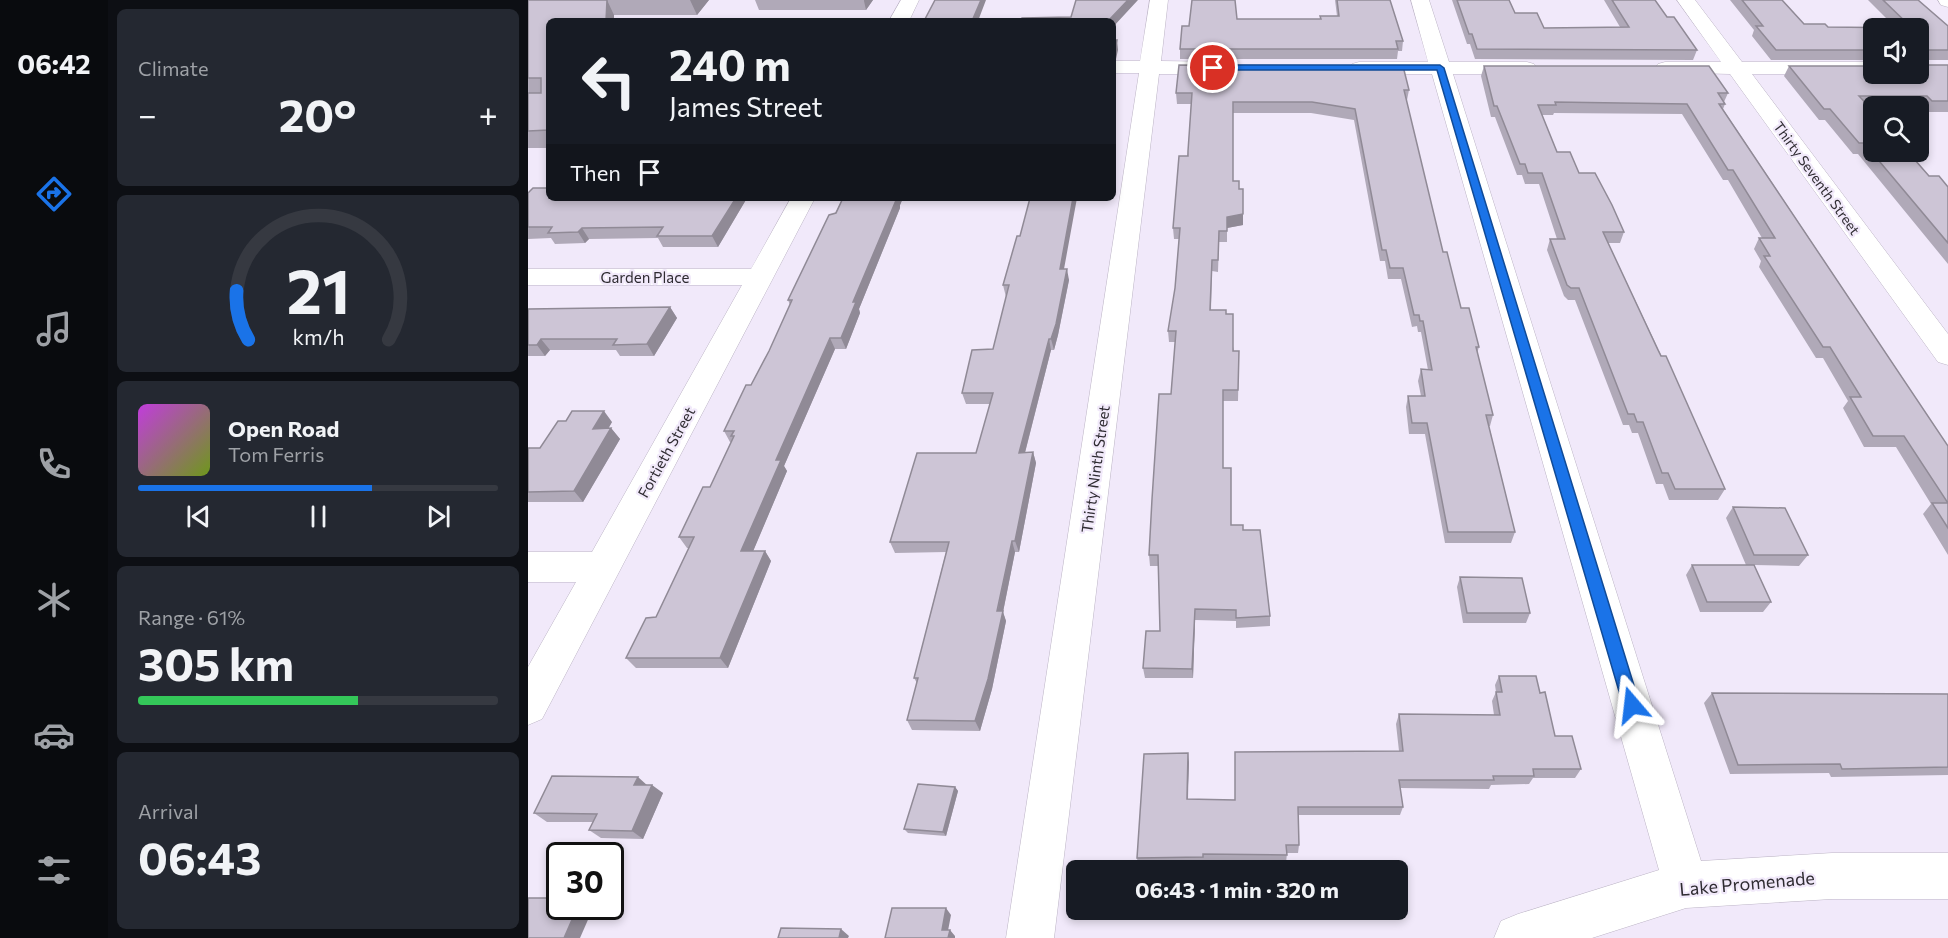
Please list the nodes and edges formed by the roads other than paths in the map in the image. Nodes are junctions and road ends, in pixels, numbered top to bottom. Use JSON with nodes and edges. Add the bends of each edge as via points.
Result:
{"nodes":[{"id":1,"x":910,"y":0,"type":"edge"},
{"id":2,"x":1159,"y":0,"type":"edge"},
{"id":3,"x":1420,"y":0,"type":"edge"},
{"id":4,"x":1686,"y":0,"type":"edge"},
{"id":5,"x":901,"y":18,"type":"edge"},
{"id":6,"x":1116,"y":67,"type":"edge"},
{"id":7,"x":1150,"y":68,"type":"junction"},
{"id":8,"x":1248,"y":68,"type":"edge"},
{"id":9,"x":1341,"y":68,"type":"edge"},
{"id":10,"x":1440,"y":68,"type":"junction"},
{"id":11,"x":1542,"y":68,"type":"edge"},
{"id":12,"x":1648,"y":68,"type":"edge"},
{"id":13,"x":1737,"y":68,"type":"junction"},
{"id":14,"x":1863,"y":68,"type":"edge"},
{"id":15,"x":801,"y":201,"type":"edge"},
{"id":16,"x":528,"y":277,"type":"edge"},
{"id":17,"x":762,"y":277,"type":"junction"},
{"id":18,"x":1948,"y":356,"type":"edge"},
{"id":19,"x":528,"y":567,"type":"edge"},
{"id":20,"x":603,"y":567,"type":"junction"},
{"id":21,"x":528,"y":706,"type":"edge"},
{"id":22,"x":1948,"y":876,"type":"edge"},
{"id":23,"x":1686,"y":885,"type":"junction"},
{"id":24,"x":1030,"y":938,"type":"edge"},
{"id":25,"x":1518,"y":938,"type":"edge"}],
"edges":[{"from":1,"to":5,"type":"street"},
{"from":2,"to":7,"type":"street","name":"Thirty Ninth Street"},
{"from":3,"to":10,"type":"street"},
{"from":4,"to":13,"type":"street","name":"Thirty Seventh Street"},
{"from":6,"to":7,"type":"street"},
{"from":7,"to":8,"type":"street"},
{"from":7,"to":24,"type":"street","name":"Thirty Ninth Street"},
{"from":9,"to":10,"type":"street"},
{"from":10,"to":11,"type":"street"},
{"from":10,"to":23,"type":"street"},
{"from":12,"to":13,"type":"street"},
{"from":13,"to":14,"type":"street"},
{"from":13,"to":18,"type":"street","name":"Thirty Seventh Street"},
{"from":15,"to":17,"type":"street","name":"Fortieth Street"},
{"from":16,"to":17,"type":"street","name":"Garden Place"},
{"from":17,"to":20,"type":"street","name":"Fortieth Street"},
{"from":19,"to":20,"type":"street"},
{"from":20,"to":21,"type":"street","name":"Fortieth Street"},
{"from":22,"to":23,"type":"street","name":"Lake Promenade","via":[[1832,876]]},
{"from":23,"to":25,"type":"street","name":"Lake Promenade"}]}
